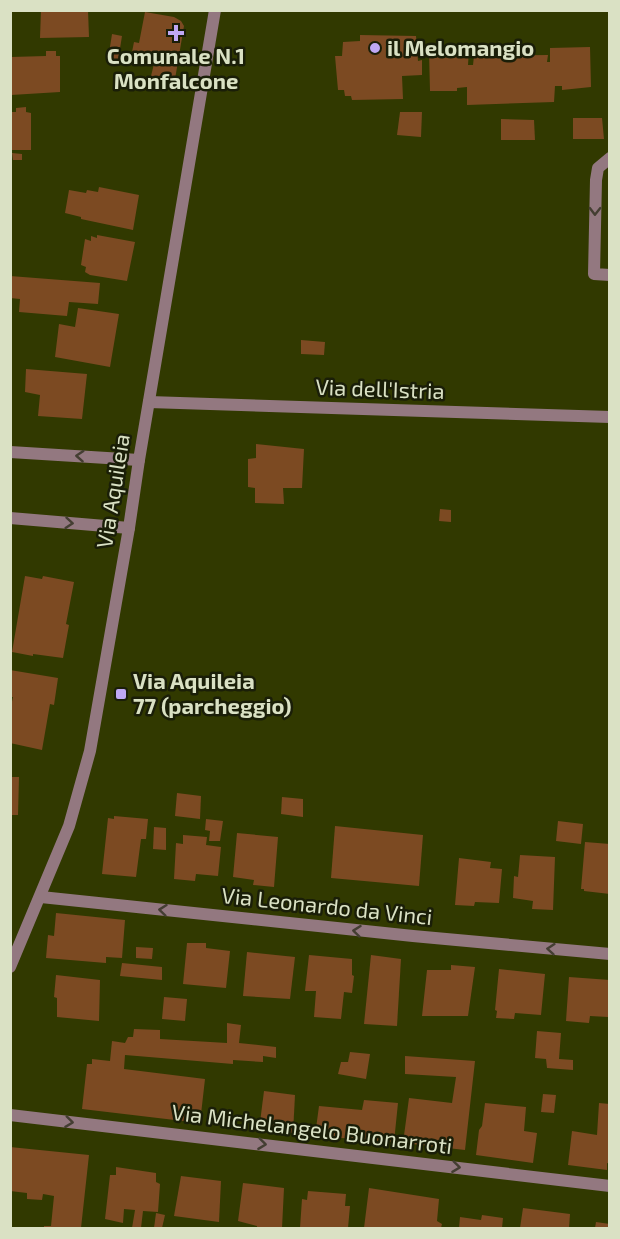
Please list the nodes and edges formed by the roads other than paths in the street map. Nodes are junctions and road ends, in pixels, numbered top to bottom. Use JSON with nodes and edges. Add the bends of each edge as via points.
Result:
{"nodes":[{"id":1,"x":215,"y":10,"type":"edge"},
{"id":2,"x":609,"y":158,"type":"edge"},
{"id":3,"x":609,"y":275,"type":"edge"},
{"id":4,"x":149,"y":402,"type":"junction"},
{"id":5,"x":609,"y":417,"type":"edge"},
{"id":6,"x":10,"y":452,"type":"edge"},
{"id":7,"x":139,"y":460,"type":"junction"},
{"id":8,"x":10,"y":518,"type":"edge"},
{"id":9,"x":129,"y":528,"type":"junction"},
{"id":10,"x":41,"y":897,"type":"junction"},
{"id":11,"x":609,"y":954,"type":"edge"},
{"id":12,"x":10,"y":967,"type":"edge"},
{"id":13,"x":10,"y":1115,"type":"edge"},
{"id":14,"x":609,"y":1186,"type":"edge"}],
"edges":[{"from":1,"to":4,"type":"street","name":"Via Aquileia"},
{"from":2,"to":3,"type":"street","one_way":true,"via":[[598,168],[596,180],[594,274]]},
{"from":4,"to":5,"type":"street","name":"Via dell'Istria"},
{"from":4,"to":7,"type":"street","name":"Via Aquileia"},
{"from":7,"to":6,"type":"street","one_way":true},
{"from":7,"to":9,"type":"street","name":"Via Aquileia"},
{"from":8,"to":9,"type":"street","one_way":true},
{"from":9,"to":10,"type":"street","name":"Via Aquileia","via":[[90,751],[69,826]]},
{"from":11,"to":10,"type":"street","name":"Via Leonardo da Vinci","one_way":true},
{"from":10,"to":12,"type":"street","name":"Via Aquileia"},
{"from":13,"to":14,"type":"street","name":"Via Michelangelo Buonarroti","one_way":true}]}
